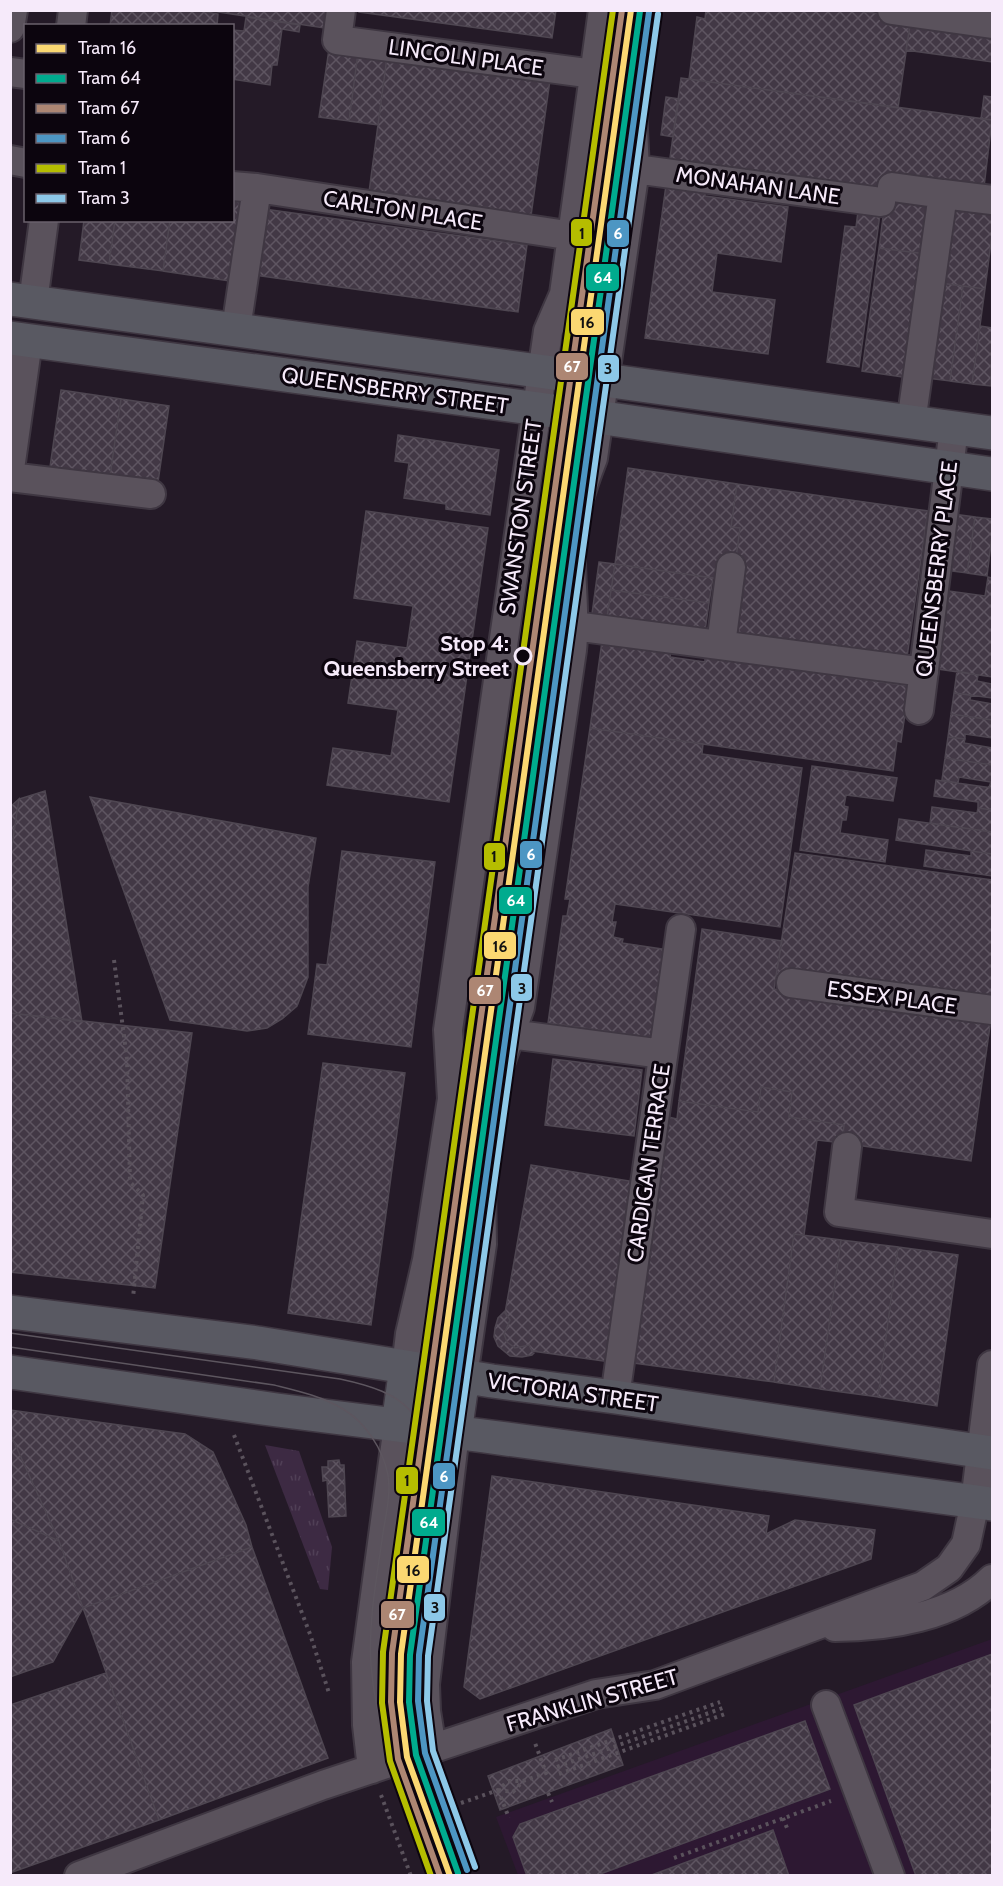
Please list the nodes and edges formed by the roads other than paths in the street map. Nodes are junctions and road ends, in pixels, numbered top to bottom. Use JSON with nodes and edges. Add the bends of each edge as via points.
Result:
{"nodes":[{"id":1,"x":13,"y":10,"type":"edge"},
{"id":2,"x":341,"y":10,"type":"edge"},
{"id":3,"x":603,"y":10,"type":"edge"},
{"id":4,"x":646,"y":10,"type":"edge"},
{"id":5,"x":892,"y":10,"type":"edge"},
{"id":6,"x":993,"y":24,"type":"edge"},
{"id":7,"x":10,"y":28,"type":"edge"},
{"id":8,"x":594,"y":74,"type":"junction"},
{"id":9,"x":635,"y":169,"type":"junction"},
{"id":10,"x":245,"y":187,"type":"edge"},
{"id":11,"x":944,"y":194,"type":"junction"},
{"id":12,"x":993,"y":200,"type":"edge"},
{"id":13,"x":43,"y":222,"type":"edge"},
{"id":14,"x":573,"y":236,"type":"junction"},
{"id":15,"x":22,"y":300,"type":"edge"},
{"id":16,"x":236,"y":329,"type":"junction"},
{"id":17,"x":19,"y":339,"type":"edge"},
{"id":18,"x":230,"y":368,"type":"junction"},
{"id":19,"x":542,"y":371,"type":"junction"},
{"id":20,"x":605,"y":380,"type":"junction"},
{"id":21,"x":536,"y":409,"type":"junction"},
{"id":22,"x":599,"y":418,"type":"junction"},
{"id":23,"x":911,"y":423,"type":"junction"},
{"id":24,"x":954,"y":428,"type":"junction"},
{"id":25,"x":993,"y":433,"type":"edge"},
{"id":26,"x":949,"y":467,"type":"junction"},
{"id":27,"x":10,"y":469,"type":"edge"},
{"id":28,"x":993,"y":474,"type":"edge"},
{"id":29,"x":10,"y":477,"type":"edge"},
{"id":30,"x":151,"y":494,"type":"dead end"},
{"id":31,"x":731,"y":567,"type":"dead end"},
{"id":32,"x":574,"y":626,"type":"junction"},
{"id":33,"x":721,"y":645,"type":"junction"},
{"id":34,"x":924,"y":672,"type":"junction"},
{"id":35,"x":919,"y":710,"type":"dead end"},
{"id":36,"x":681,"y":929,"type":"dead end"},
{"id":37,"x":790,"y":983,"type":"dead end"},
{"id":38,"x":993,"y":1010,"type":"edge"},
{"id":39,"x":510,"y":1034,"type":"junction"},
{"id":40,"x":663,"y":1054,"type":"junction"},
{"id":41,"x":847,"y":1147,"type":"dead end"},
{"id":42,"x":993,"y":1234,"type":"edge"},
{"id":43,"x":10,"y":1312,"type":"edge"},
{"id":44,"x":993,"y":1365,"type":"edge"},
{"id":45,"x":406,"y":1366,"type":"junction"},
{"id":46,"x":10,"y":1372,"type":"edge"},
{"id":47,"x":463,"y":1377,"type":"junction"},
{"id":48,"x":615,"y":1397,"type":"junction"},
{"id":49,"x":398,"y":1425,"type":"junction"},
{"id":50,"x":455,"y":1433,"type":"junction"},
{"id":51,"x":987,"y":1452,"type":"edge"},
{"id":52,"x":984,"y":1503,"type":"edge"},
{"id":53,"x":993,"y":1579,"type":"edge"},
{"id":54,"x":800,"y":1631,"type":"junction"},
{"id":55,"x":826,"y":1705,"type":"dead end"},
{"id":56,"x":432,"y":1749,"type":"junction"},
{"id":57,"x":372,"y":1769,"type":"junction"},
{"id":58,"x":79,"y":1875,"type":"edge"},
{"id":59,"x":890,"y":1875,"type":"edge"}],
"edges":[{"from":1,"to":7,"type":"street"},
{"from":2,"to":8,"type":"street","name":"LINCOLN PLACE","via":[[337,40]]},
{"from":3,"to":8,"type":"street","name":"SWANSTON STREET"},
{"from":4,"to":9,"type":"street","via":[[632,110]]},
{"from":5,"to":6,"type":"street"},
{"from":8,"to":14,"type":"street","name":"SWANSTON STREET"},
{"from":9,"to":11,"type":"street","name":"MONAHAN LANE","via":[[886,195]]},
{"from":9,"to":20,"type":"street"},
{"from":10,"to":14,"type":"street","name":"CARLTON PLACE"},
{"from":10,"to":16,"type":"street"},
{"from":11,"to":12,"type":"street","name":"MONAHAN LANE"},
{"from":11,"to":23,"type":"street"},
{"from":13,"to":15,"type":"street"},
{"from":14,"to":19,"type":"street","name":"SWANSTON STREET","via":[[564,294],[548,331]]},
{"from":15,"to":16,"type":"main road","name":"QUEENSBERRY STREET"},
{"from":15,"to":17,"type":"main road"},
{"from":16,"to":18,"type":"main road"},
{"from":16,"to":19,"type":"main road","name":"QUEENSBERRY STREET"},
{"from":17,"to":18,"type":"main road","name":"QUEENSBERRY STREET"},
{"from":17,"to":27,"type":"street"},
{"from":18,"to":21,"type":"main road","name":"QUEENSBERRY STREET"},
{"from":19,"to":20,"type":"main road","name":"QUEENSBERRY STREET"},
{"from":19,"to":21,"type":"street","name":"SWANSTON STREET"},
{"from":20,"to":22,"type":"street"},
{"from":20,"to":23,"type":"main road","name":"QUEENSBERRY STREET"},
{"from":21,"to":22,"type":"main road","name":"QUEENSBERRY STREET"},
{"from":21,"to":45,"type":"street","name":"SWANSTON STREET","via":[[449,1018],[452,1099]]},
{"from":22,"to":26,"type":"main road","name":"QUEENSBERRY STREET"},
{"from":22,"to":32,"type":"street","via":[[593,458],[578,499],[571,548]]},
{"from":23,"to":24,"type":"main road","name":"QUEENSBERRY STREET"},
{"from":24,"to":25,"type":"main road","name":"QUEENSBERRY STREET"},
{"from":24,"to":26,"type":"street","name":"QUEENSBERRY PLACE"},
{"from":26,"to":28,"type":"main road","name":"QUEENSBERRY STREET"},
{"from":26,"to":34,"type":"street","name":"QUEENSBERRY PLACE"},
{"from":29,"to":30,"type":"street"},
{"from":31,"to":33,"type":"street"},
{"from":32,"to":33,"type":"street"},
{"from":32,"to":39,"type":"street","via":[[520,1007]]},
{"from":33,"to":34,"type":"street"},
{"from":34,"to":35,"type":"street","name":"QUEENSBERRY PLACE"},
{"from":36,"to":40,"type":"street","name":"CARDIGAN TERRACE"},
{"from":37,"to":38,"type":"street","name":"ESSEX PLACE"},
{"from":39,"to":40,"type":"street"},
{"from":39,"to":47,"type":"street","via":[[495,1077],[481,1187],[482,1244]]},
{"from":40,"to":48,"type":"street","name":"CARDIGAN TERRACE"},
{"from":41,"to":42,"type":"street","via":[[839,1212]]},
{"from":43,"to":45,"type":"main road","name":"VICTORIA STREET"},
{"from":44,"to":51,"type":"street","name":"FRANKLIN STREET"},
{"from":45,"to":47,"type":"main road","name":"VICTORIA STREET"},
{"from":45,"to":49,"type":"main road","name":"SWANSTON STREET"},
{"from":46,"to":49,"type":"main road"},
{"from":47,"to":48,"type":"main road","name":"VICTORIA STREET"},
{"from":47,"to":50,"type":"main road"},
{"from":48,"to":51,"type":"main road","name":"VICTORIA STREET"},
{"from":49,"to":50,"type":"main road"},
{"from":49,"to":57,"type":"street","name":"SWANSTON STREET","via":[[366,1662]]},
{"from":50,"to":52,"type":"main road"},
{"from":50,"to":56,"type":"street","via":[[424,1684]]},
{"from":51,"to":52,"type":"street","name":"FRANKLIN STREET"},
{"from":52,"to":54,"type":"street","name":"FRANKLIN STREET","via":[[966,1544],[937,1578]]},
{"from":53,"to":54,"type":"street","name":"FRANKLIN STREET","via":[[968,1598],[906,1621]]},
{"from":54,"to":56,"type":"street","name":"FRANKLIN STREET","via":[[655,1685],[596,1694]]},
{"from":55,"to":59,"type":"street"},
{"from":56,"to":57,"type":"street","name":"FRANKLIN STREET"},
{"from":57,"to":58,"type":"street","name":"FRANKLIN STREET"}]}
